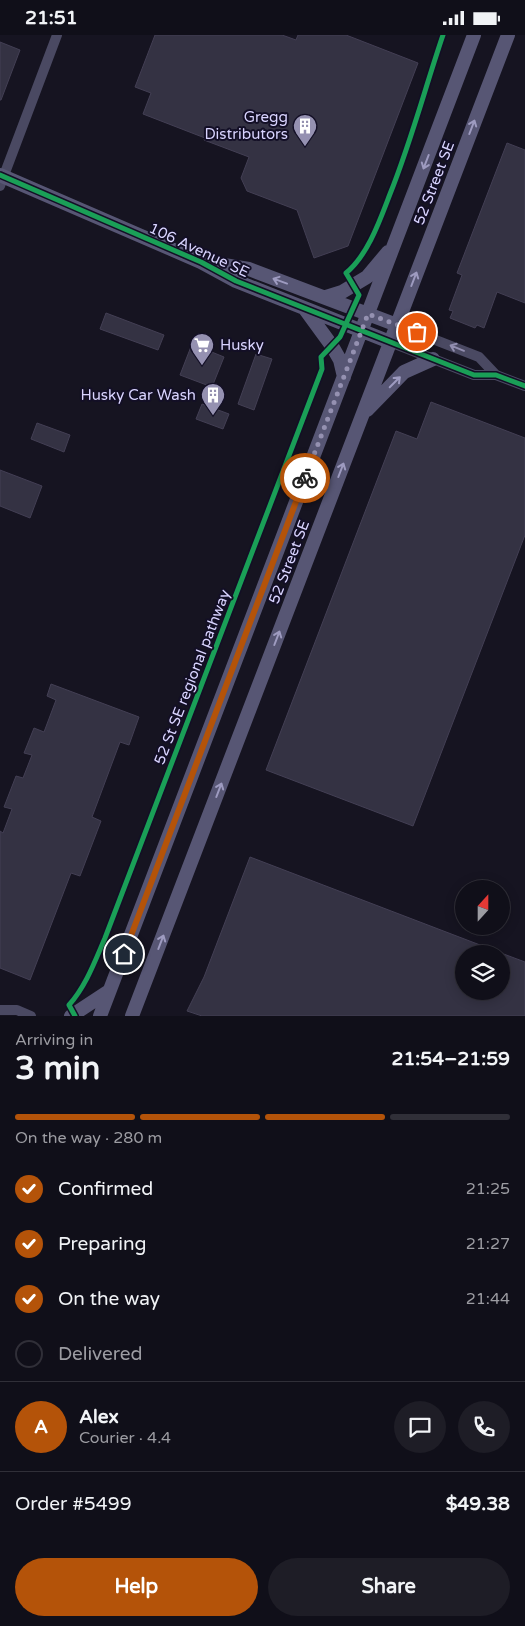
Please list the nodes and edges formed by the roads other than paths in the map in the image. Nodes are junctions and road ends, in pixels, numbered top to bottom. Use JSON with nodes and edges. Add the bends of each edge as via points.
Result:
{"nodes":[{"id":1,"x":57,"y":35,"type":"edge"},
{"id":2,"x":474,"y":35,"type":"edge"},
{"id":3,"x":508,"y":35,"type":"edge"},
{"id":4,"x":1,"y":179,"type":"edge"},
{"id":5,"x":395,"y":243,"type":"junction"},
{"id":6,"x":201,"y":261,"type":"junction"},
{"id":7,"x":326,"y":297,"type":"junction"},
{"id":8,"x":305,"y":309,"type":"junction"},
{"id":9,"x":368,"y":314,"type":"junction"},
{"id":10,"x":397,"y":325,"type":"junction"},
{"id":11,"x":362,"y":331,"type":"junction"},
{"id":12,"x":390,"y":342,"type":"junction"},
{"id":13,"x":433,"y":359,"type":"junction"},
{"id":14,"x":496,"y":375,"type":"junction"},
{"id":15,"x":344,"y":377,"type":"junction"},
{"id":16,"x":525,"y":386,"type":"edge"},
{"id":17,"x":363,"y":414,"type":"junction"},
{"id":18,"x":110,"y":991,"type":"junction"},
{"id":19,"x":0,"y":1010,"type":"edge"},
{"id":20,"x":137,"y":1012,"type":"edge"},
{"id":21,"x":31,"y":1016,"type":"edge"},
{"id":22,"x":71,"y":1016,"type":"edge"},
{"id":23,"x":100,"y":1016,"type":"edge"}],
"edges":[{"from":1,"to":4,"type":"street"},
{"from":2,"to":5,"type":"main road","name":"52 Street SE","one_way":true},
{"from":10,"to":3,"type":"main road","name":"52 Street SE","one_way":true},
{"from":4,"to":6,"type":"main road","name":"106 Avenue SE"},
{"from":5,"to":7,"type":"main road","via":[[367,277],[342,292]]},
{"from":5,"to":9,"type":"main road","name":"52 Street SE"},
{"from":7,"to":6,"type":"main road","name":"106 Avenue SE","one_way":true,"via":[[249,269]]},
{"from":6,"to":8,"type":"main road","name":"106 Avenue SE","via":[[236,281]]},
{"from":7,"to":9,"type":"main road","name":"106 Avenue SE"},
{"from":8,"to":11,"type":"main road","name":"106 Avenue SE"},
{"from":8,"to":15,"type":"main road","via":[[332,346]]},
{"from":9,"to":10,"type":"main road","name":"106 Avenue SE"},
{"from":9,"to":11,"type":"main road","name":"52 Street SE"},
{"from":10,"to":12,"type":"main road","name":"52 Street SE"},
{"from":14,"to":10,"type":"street","one_way":true,"via":[[479,357]]},
{"from":11,"to":12,"type":"main road","name":"106 Avenue SE"},
{"from":11,"to":15,"type":"main road","name":"52 Street SE"},
{"from":12,"to":13,"type":"street"},
{"from":12,"to":17,"type":"main road","name":"52 Street SE"},
{"from":13,"to":14,"type":"street","via":[[474,375]]},
{"from":17,"to":13,"type":"main road","one_way":true,"via":[[404,372]]},
{"from":14,"to":16,"type":"street"},
{"from":15,"to":18,"type":"main road","name":"52 Street SE"},
{"from":20,"to":17,"type":"main road","name":"52 Street SE","one_way":true},
{"from":18,"to":22,"type":"main road"},
{"from":18,"to":23,"type":"main road","name":"52 Street SE"},
{"from":19,"to":21,"type":"street","via":[[17,1010]]}]}
